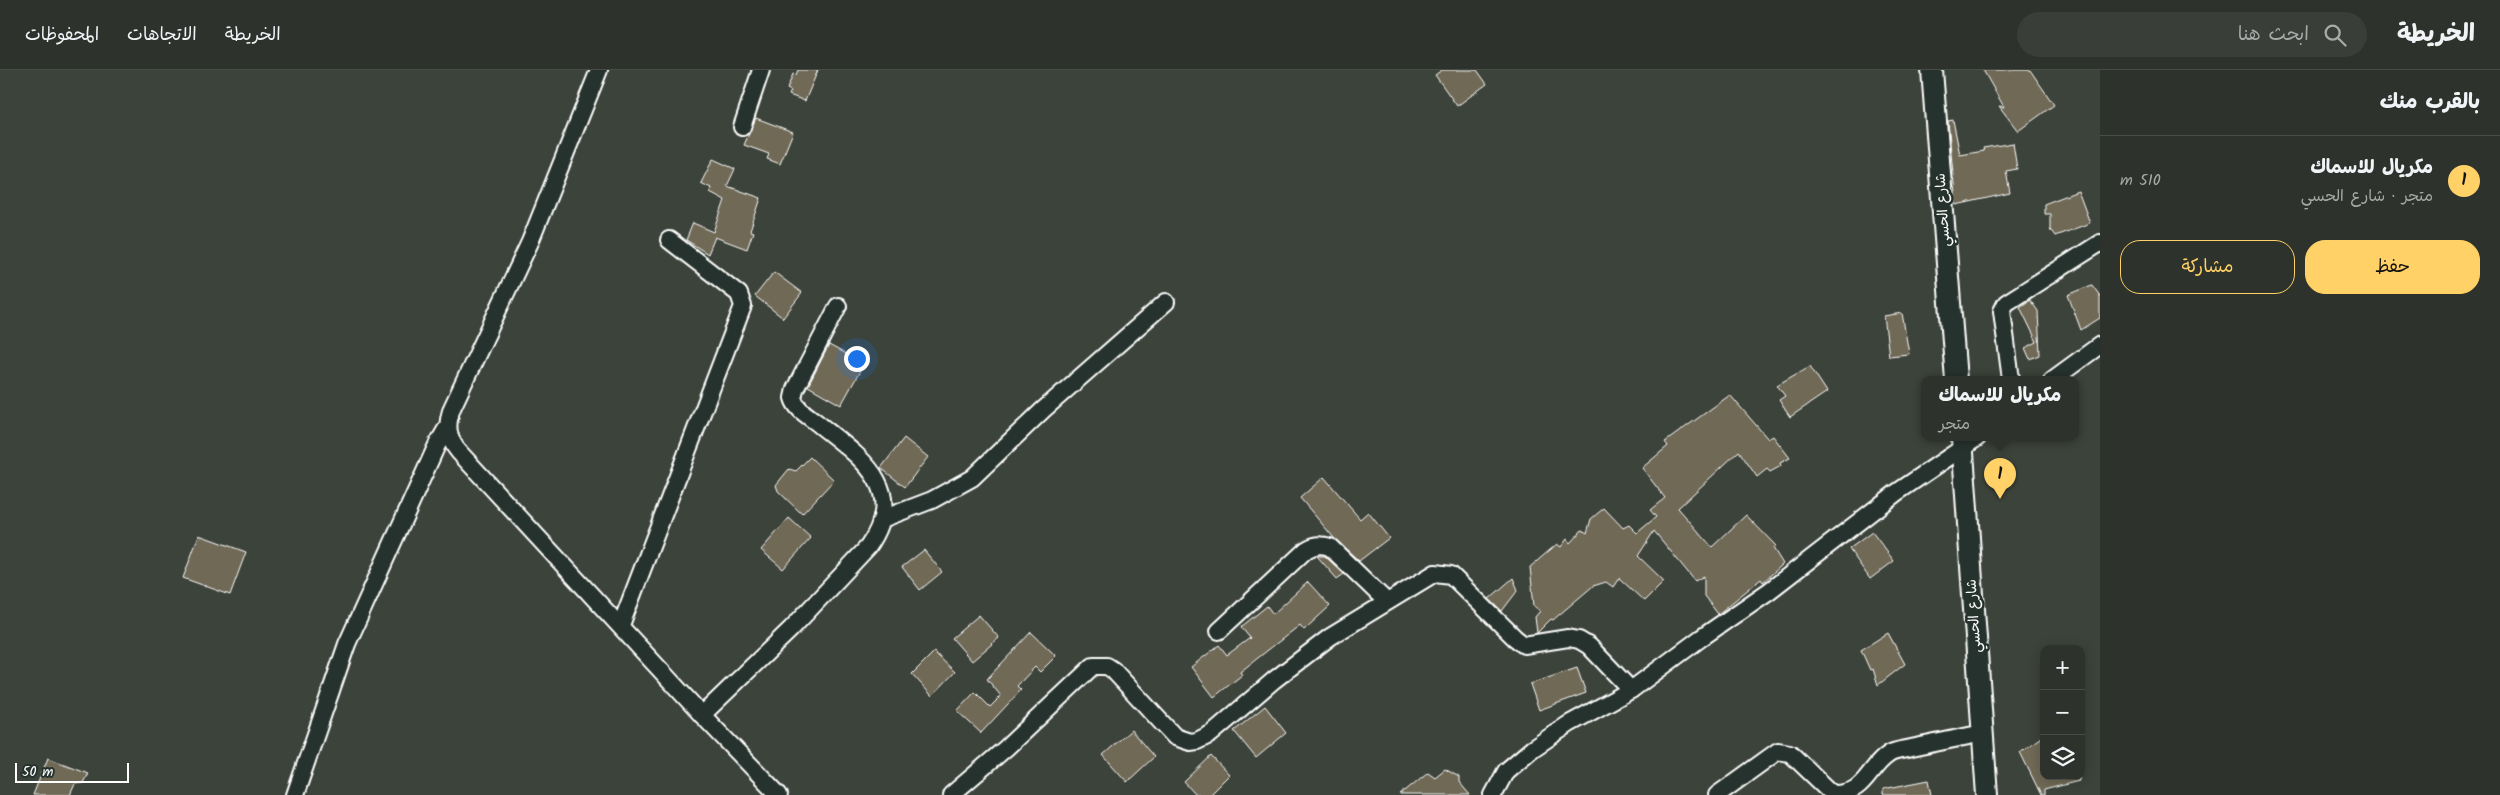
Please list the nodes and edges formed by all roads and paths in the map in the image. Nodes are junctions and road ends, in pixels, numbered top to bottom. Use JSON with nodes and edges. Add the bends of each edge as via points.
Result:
{"nodes":[{"id":1,"x":599,"y":70,"type":"edge"},
{"id":2,"x":761,"y":70,"type":"edge"},
{"id":3,"x":1932,"y":70,"type":"edge"},
{"id":4,"x":742,"y":128,"type":"dead end"},
{"id":5,"x":670,"y":240,"type":"dead end"},
{"id":6,"x":2100,"y":244,"type":"edge"},
{"id":7,"x":1166,"y":302,"type":"dead end"},
{"id":8,"x":838,"y":306,"type":"dead end"},
{"id":9,"x":2100,"y":346,"type":"edge"},
{"id":10,"x":1956,"y":376,"type":"edge"},
{"id":11,"x":2010,"y":376,"type":"edge"},
{"id":12,"x":2058,"y":376,"type":"edge"},
{"id":13,"x":448,"y":426,"type":"junction"},
{"id":14,"x":1967,"y":442,"type":"edge"},
{"id":15,"x":882,"y":519,"type":"junction"},
{"id":16,"x":1386,"y":601,"type":"junction"},
{"id":17,"x":621,"y":625,"type":"junction"},
{"id":18,"x":1219,"y":631,"type":"dead end"},
{"id":19,"x":1631,"y":690,"type":"junction"},
{"id":20,"x":702,"y":715,"type":"junction"},
{"id":21,"x":1983,"y":733,"type":"junction"},
{"id":22,"x":295,"y":795,"type":"edge"},
{"id":23,"x":779,"y":795,"type":"edge"},
{"id":24,"x":951,"y":795,"type":"edge"},
{"id":25,"x":1493,"y":795,"type":"edge"},
{"id":26,"x":1717,"y":795,"type":"edge"},
{"id":27,"x":1988,"y":795,"type":"edge"}],
"edges":[{"from":1,"to":13,"type":"street","via":[[530,242],[452,408]]},
{"from":2,"to":4,"type":"street"},
{"from":3,"to":10,"type":"street","name":"شارع الحسي"},
{"from":5,"to":17,"type":"street","via":[[739,294],[742,306]]},
{"from":6,"to":11,"type":"street","via":[[2006,303],[2002,311]]},
{"from":7,"to":15,"type":"street","via":[[972,478],[932,500]]},
{"from":8,"to":15,"type":"street","via":[[793,398],[800,410],[874,472],[882,495]]},
{"from":9,"to":12,"type":"street"},
{"from":13,"to":17,"type":"street","via":[[449,436],[459,452]]},
{"from":13,"to":22,"type":"street","via":[[436,445],[347,644]]},
{"from":14,"to":19,"type":"street"},
{"from":14,"to":21,"type":"street","name":"شارع الحسي"},
{"from":15,"to":20,"type":"street","via":[[868,547],[791,629]]},
{"from":16,"to":18,"type":"street","via":[[1330,547],[1322,544],[1306,550]]},
{"from":16,"to":19,"type":"street","via":[[1430,575],[1446,573],[1456,579],[1519,642],[1529,645],[1562,638],[1579,640],[1589,646]]},
{"from":16,"to":24,"type":"street","via":[[1302,658],[1197,742],[1175,737],[1113,670],[1107,666],[1093,666]]},
{"from":17,"to":20,"type":"street"},
{"from":19,"to":25,"type":"street","via":[[1569,724],[1532,749],[1506,771]]},
{"from":20,"to":23,"type":"street"},
{"from":21,"to":26,"type":"street","via":[[1890,753],[1869,778],[1843,795],[1833,794],[1790,753],[1778,751]]},
{"from":21,"to":27,"type":"street","name":"شارع الحسي"}]}
